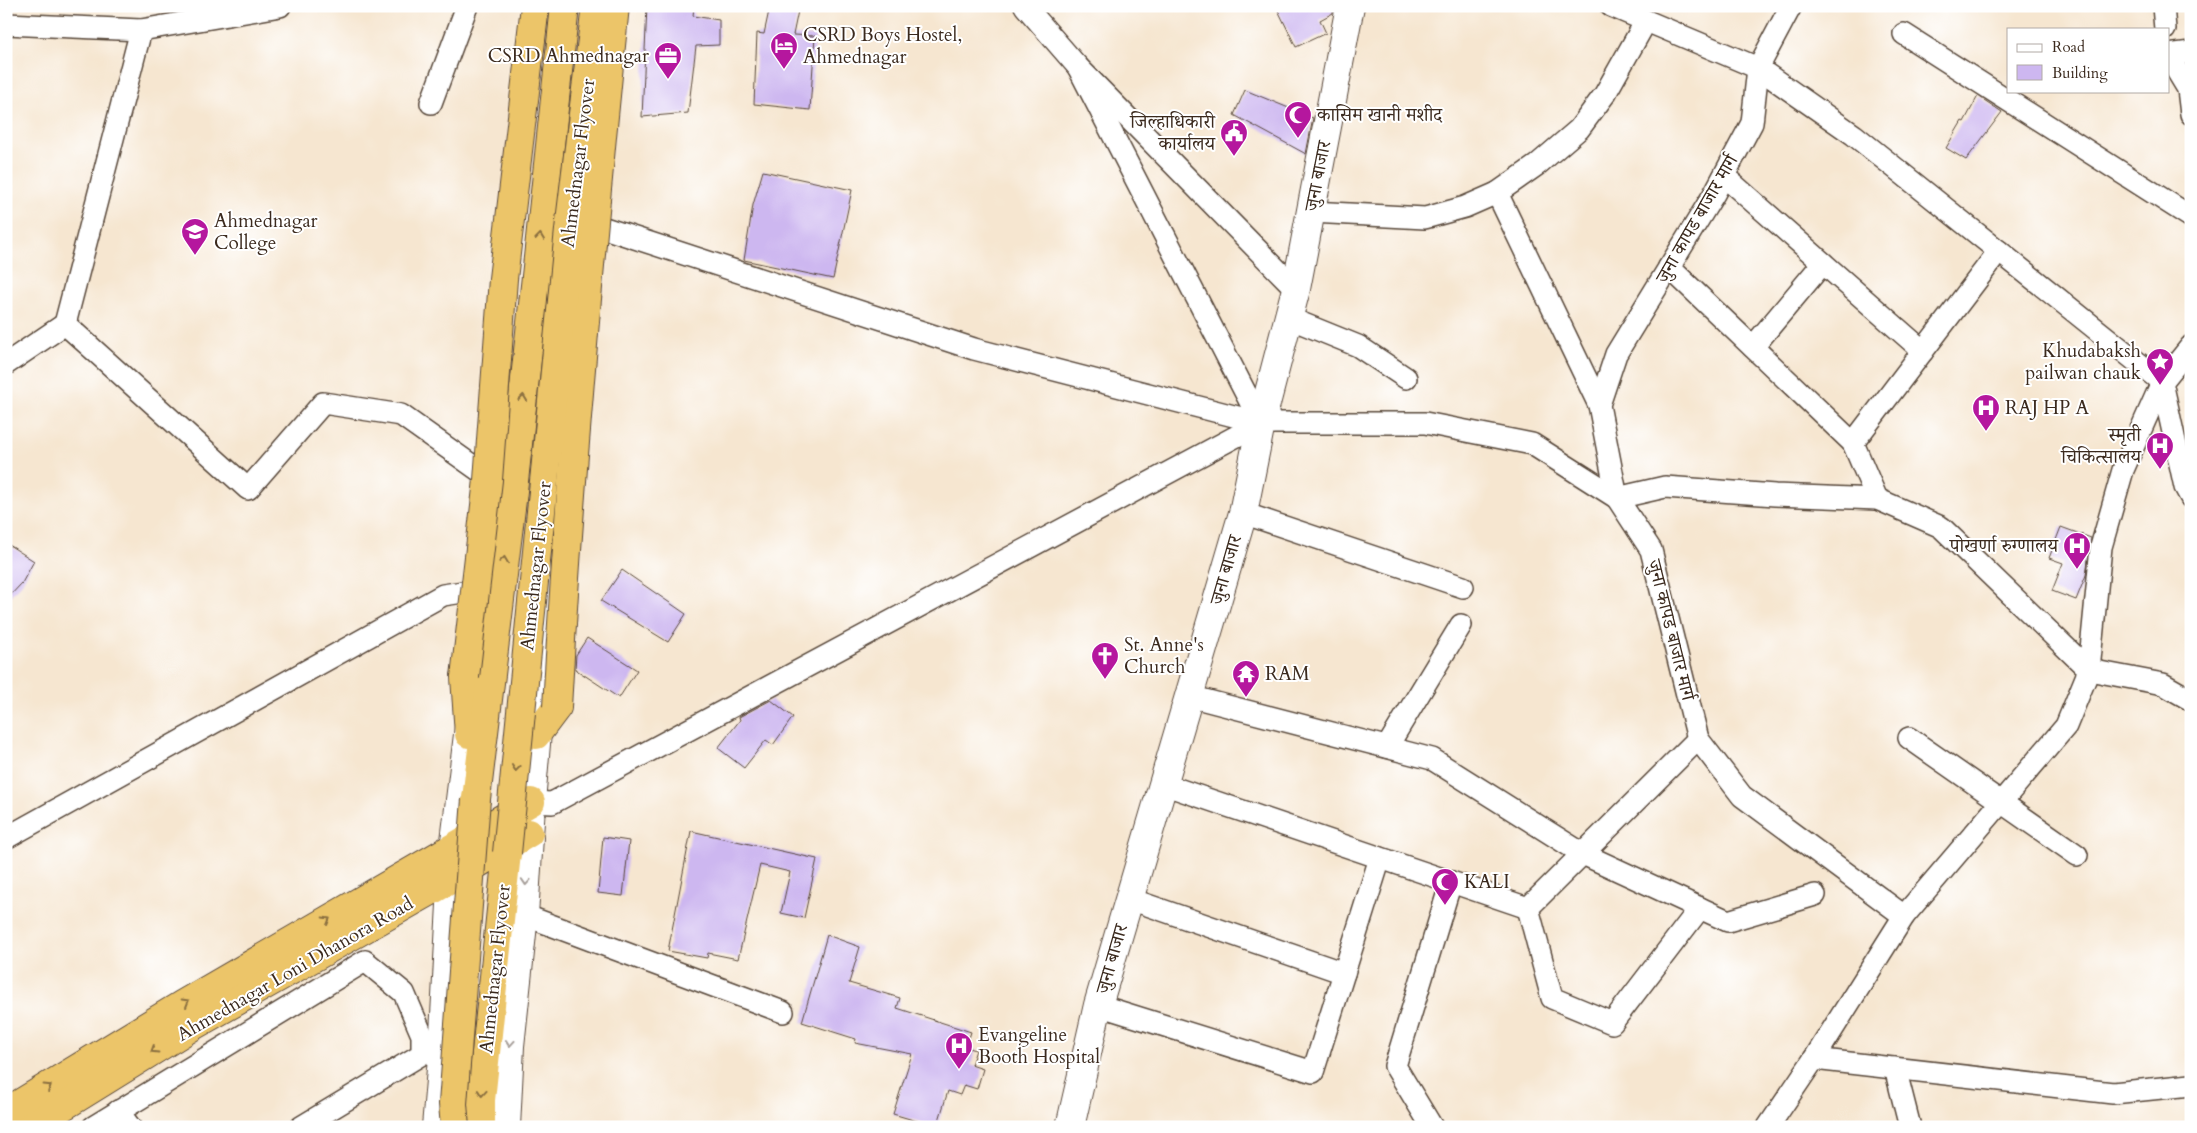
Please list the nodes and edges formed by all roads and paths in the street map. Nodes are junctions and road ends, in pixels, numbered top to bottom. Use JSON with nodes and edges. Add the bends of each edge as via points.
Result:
{"nodes":[{"id":1,"x":280,"y":6,"type":"edge"},
{"id":2,"x":467,"y":6,"type":"edge"},
{"id":3,"x":535,"y":6,"type":"edge"},
{"id":4,"x":543,"y":6,"type":"edge"},
{"id":5,"x":565,"y":6,"type":"edge"},
{"id":6,"x":596,"y":6,"type":"edge"},
{"id":7,"x":608,"y":6,"type":"edge"},
{"id":8,"x":615,"y":6,"type":"edge"},
{"id":9,"x":1025,"y":6,"type":"edge"},
{"id":10,"x":1350,"y":6,"type":"edge"},
{"id":11,"x":1611,"y":6,"type":"edge"},
{"id":12,"x":1791,"y":6,"type":"edge"},
{"id":13,"x":2163,"y":6,"type":"edge"},
{"id":14,"x":1646,"y":21,"type":"junction"},
{"id":15,"x":6,"y":24,"type":"edge"},
{"id":16,"x":2165,"y":28,"type":"edge"},
{"id":17,"x":141,"y":30,"type":"junction"},
{"id":18,"x":1904,"y":34,"type":"dead end"},
{"id":19,"x":2191,"y":52,"type":"edge"},
{"id":20,"x":2170,"y":55,"type":"edge"},
{"id":21,"x":2170,"y":58,"type":"edge"},
{"id":22,"x":1078,"y":67,"type":"junction"},
{"id":23,"x":1758,"y":68,"type":"junction"},
{"id":24,"x":431,"y":103,"type":"dead end"},
{"id":25,"x":2191,"y":114,"type":"edge"},
{"id":26,"x":1724,"y":176,"type":"junction"},
{"id":27,"x":1497,"y":193,"type":"junction"},
{"id":28,"x":1311,"y":212,"type":"junction"},
{"id":29,"x":2191,"y":218,"type":"edge"},
{"id":30,"x":586,"y":222,"type":"junction"},
{"id":31,"x":1999,"y":251,"type":"junction"},
{"id":32,"x":1823,"y":263,"type":"junction"},
{"id":33,"x":1669,"y":267,"type":"junction"},
{"id":34,"x":1296,"y":289,"type":"junction"},
{"id":35,"x":1288,"y":318,"type":"junction"},
{"id":36,"x":65,"y":324,"type":"junction"},
{"id":37,"x":2191,"y":346,"type":"edge"},
{"id":38,"x":1753,"y":347,"type":"junction"},
{"id":39,"x":1923,"y":351,"type":"junction"},
{"id":40,"x":6,"y":364,"type":"edge"},
{"id":41,"x":1406,"y":378,"type":"dead end"},
{"id":42,"x":2162,"y":382,"type":"junction"},
{"id":43,"x":1599,"y":406,"type":"junction"},
{"id":44,"x":1261,"y":423,"type":"junction"},
{"id":45,"x":1853,"y":442,"type":"junction"},
{"id":46,"x":494,"y":481,"type":"junction"},
{"id":47,"x":1617,"y":498,"type":"junction"},
{"id":48,"x":2191,"y":498,"type":"edge"},
{"id":49,"x":1877,"y":499,"type":"junction"},
{"id":50,"x":1242,"y":513,"type":"junction"},
{"id":51,"x":1463,"y":587,"type":"dead end"},
{"id":52,"x":483,"y":588,"type":"junction"},
{"id":53,"x":1461,"y":625,"type":"dead end"},
{"id":54,"x":2089,"y":670,"type":"junction"},
{"id":55,"x":1189,"y":696,"type":"junction"},
{"id":56,"x":2191,"y":700,"type":"edge"},
{"id":57,"x":468,"y":734,"type":"junction"},
{"id":58,"x":536,"y":735,"type":"junction"},
{"id":59,"x":1909,"y":738,"type":"dead end"},
{"id":60,"x":1698,"y":739,"type":"junction"},
{"id":61,"x":1387,"y":747,"type":"junction"},
{"id":62,"x":1163,"y":784,"type":"junction"},
{"id":63,"x":541,"y":803,"type":"junction"},
{"id":64,"x":2000,"y":803,"type":"junction"},
{"id":65,"x":529,"y":833,"type":"junction"},
{"id":66,"x":6,"y":838,"type":"edge"},
{"id":67,"x":454,"y":849,"type":"junction"},
{"id":68,"x":1583,"y":854,"type":"junction"},
{"id":69,"x":2077,"y":855,"type":"dead end"},
{"id":70,"x":1380,"y":858,"type":"junction"},
{"id":71,"x":452,"y":879,"type":"junction"},
{"id":72,"x":1451,"y":882,"type":"junction"},
{"id":73,"x":1815,"y":895,"type":"dead end"},
{"id":74,"x":1130,"y":899,"type":"junction"},
{"id":75,"x":1528,"y":908,"type":"junction"},
{"id":76,"x":1700,"y":908,"type":"junction"},
{"id":77,"x":524,"y":915,"type":"junction"},
{"id":78,"x":1904,"y":916,"type":"junction"},
{"id":79,"x":1344,"y":973,"type":"junction"},
{"id":80,"x":1098,"y":1005,"type":"junction"},
{"id":81,"x":783,"y":1012,"type":"dead end"},
{"id":82,"x":1814,"y":1059,"type":"junction"},
{"id":83,"x":1895,"y":1068,"type":"junction"},
{"id":84,"x":2191,"y":1085,"type":"edge"},
{"id":85,"x":6,"y":1112,"type":"edge"},
{"id":86,"x":124,"y":1119,"type":"edge"},
{"id":87,"x":30,"y":1127,"type":"edge"},
{"id":88,"x":93,"y":1127,"type":"edge"},
{"id":89,"x":301,"y":1127,"type":"edge"},
{"id":90,"x":436,"y":1127,"type":"edge"},
{"id":91,"x":455,"y":1127,"type":"edge"},
{"id":92,"x":481,"y":1127,"type":"edge"},
{"id":93,"x":506,"y":1127,"type":"edge"},
{"id":94,"x":1070,"y":1127,"type":"edge"},
{"id":95,"x":1432,"y":1127,"type":"edge"},
{"id":96,"x":1768,"y":1127,"type":"edge"},
{"id":97,"x":1910,"y":1127,"type":"edge"}],
"edges":[{"from":1,"to":17,"type":"street"},
{"from":2,"to":24,"type":"street"},
{"from":3,"to":57,"type":"highway","bridge":true,"via":[[503,279],[488,480],[465,677]]},
{"from":4,"to":46,"type":"street"},
{"from":91,"to":5,"type":"highway","name":"Ahmednagar Flyover","one_way":true,"bridge":true,"via":[[453,1104],[476,799]]},
{"from":6,"to":92,"type":"highway","name":"Ahmednagar Flyover","one_way":true,"bridge":true,"via":[[569,230],[481,1100]]},
{"from":7,"to":30,"type":"street"},
{"from":8,"to":58,"type":"highway","bridge":true,"via":[[576,424],[557,707]]},
{"from":9,"to":22,"type":"street"},
{"from":10,"to":28,"type":"street","name":"जुना बाजार"},
{"from":11,"to":14,"type":"street"},
{"from":12,"to":23,"type":"street","name":"जुना कापड बाजार मार्ग"},
{"from":13,"to":16,"type":"street"},
{"from":14,"to":23,"type":"street"},
{"from":14,"to":27,"type":"street","via":[[1605,94],[1579,129],[1537,165]]},
{"from":15,"to":17,"type":"street"},
{"from":17,"to":36,"type":"street"},
{"from":18,"to":29,"type":"street"},
{"from":19,"to":20,"type":"street"},
{"from":21,"to":25,"type":"street","via":[[2188,89]]},
{"from":22,"to":34,"type":"street"},
{"from":22,"to":44,"type":"street"},
{"from":23,"to":26,"type":"street","name":"जुना कापड बाजार मार्ग","via":[[1752,124]]},
{"from":23,"to":31,"type":"street","via":[[1854,135]]},
{"from":26,"to":32,"type":"street"},
{"from":26,"to":33,"type":"street","name":"जुना कापड बाजार मार्ग"},
{"from":27,"to":28,"type":"street","via":[[1465,207],[1426,218]]},
{"from":27,"to":43,"type":"street"},
{"from":28,"to":34,"type":"street","name":"जुना बाजार"},
{"from":30,"to":44,"type":"street","via":[[974,349]]},
{"from":30,"to":58,"type":"street"},
{"from":31,"to":39,"type":"street"},
{"from":31,"to":42,"type":"street"},
{"from":32,"to":38,"type":"street"},
{"from":32,"to":39,"type":"street"},
{"from":33,"to":38,"type":"street"},
{"from":33,"to":43,"type":"street","name":"जुना कापड बाजार मार्ग","via":[[1616,354]]},
{"from":34,"to":35,"type":"street","name":"जुना बाजार"},
{"from":35,"to":41,"type":"street","via":[[1358,346]]},
{"from":35,"to":44,"type":"street","name":"जुना बाजार"},
{"from":36,"to":40,"type":"street"},
{"from":36,"to":46,"type":"street","via":[[248,489],[324,403],[402,415]]},
{"from":37,"to":42,"type":"street"},
{"from":38,"to":45,"type":"street"},
{"from":39,"to":45,"type":"street"},
{"from":42,"to":48,"type":"street","via":[[2185,487]]},
{"from":42,"to":54,"type":"street","via":[[2123,470],[2101,547]]},
{"from":43,"to":47,"type":"street","name":"जुना कापड बाजार मार्ग"},
{"from":44,"to":47,"type":"street","via":[[1425,423],[1532,444]]},
{"from":44,"to":50,"type":"street","name":"जुना बाजार"},
{"from":44,"to":63,"type":"street"},
{"from":45,"to":49,"type":"street"},
{"from":46,"to":52,"type":"street"},
{"from":47,"to":49,"type":"street","via":[[1666,487]]},
{"from":47,"to":60,"type":"street","name":"जुना कापड बाजार मार्ग","via":[[1651,550]]},
{"from":49,"to":54,"type":"street","via":[[1942,527]]},
{"from":50,"to":51,"type":"street"},
{"from":50,"to":55,"type":"street","name":"जुना बाजार"},
{"from":52,"to":57,"type":"street"},
{"from":52,"to":66,"type":"street","via":[[443,595]]},
{"from":53,"to":61,"type":"street"},
{"from":54,"to":56,"type":"street","via":[[2163,684]]},
{"from":54,"to":64,"type":"street","via":[[2066,726]]},
{"from":55,"to":61,"type":"street"},
{"from":55,"to":62,"type":"street","name":"जुना बाजार"},
{"from":57,"to":67,"type":"street"},
{"from":58,"to":63,"type":"street"},
{"from":59,"to":64,"type":"street"},
{"from":60,"to":68,"type":"street"},
{"from":60,"to":78,"type":"street","name":"जुना कापड बाजार मार्ग","via":[[1742,796]]},
{"from":61,"to":68,"type":"street","via":[[1432,759]]},
{"from":62,"to":70,"type":"street"},
{"from":62,"to":74,"type":"street","name":"जुना बाजार"},
{"from":63,"to":65,"type":"street"},
{"from":63,"to":67,"type":"highway"},
{"from":64,"to":69,"type":"street"},
{"from":64,"to":78,"type":"street"},
{"from":65,"to":71,"type":"highway","name":"Ahmednagar Loni Dhanora Road"},
{"from":65,"to":77,"type":"street","one_way":true},
{"from":67,"to":71,"type":"street"},
{"from":85,"to":67,"type":"highway","one_way":true,"via":[[183,1004]]},
{"from":68,"to":75,"type":"street"},
{"from":68,"to":76,"type":"street"},
{"from":70,"to":72,"type":"street"},
{"from":70,"to":79,"type":"street"},
{"from":71,"to":87,"type":"highway","name":"Ahmednagar Loni Dhanora Road","one_way":true,"via":[[193,1026]]},
{"from":71,"to":90,"type":"street"},
{"from":72,"to":75,"type":"street"},
{"from":72,"to":95,"type":"street","via":[[1395,1066]]},
{"from":73,"to":76,"type":"street","via":[[1728,921]]},
{"from":74,"to":79,"type":"street"},
{"from":74,"to":80,"type":"street","name":"जुना बाजार"},
{"from":75,"to":76,"type":"street","via":[[1552,998],[1612,1023]]},
{"from":77,"to":81,"type":"street"},
{"from":77,"to":93,"type":"street","one_way":true,"via":[[510,1046]]},
{"from":78,"to":82,"type":"street"},
{"from":79,"to":80,"type":"street","via":[[1313,1072]]},
{"from":80,"to":94,"type":"street","name":"जुना बाजार"},
{"from":82,"to":83,"type":"street"},
{"from":82,"to":96,"type":"street"},
{"from":83,"to":84,"type":"street","via":[[2113,1093]]},
{"from":83,"to":97,"type":"street"},
{"from":86,"to":88,"type":"street"},
{"from":86,"to":89,"type":"street","via":[[366,961],[404,993],[422,1034],[422,1054]]}]}
